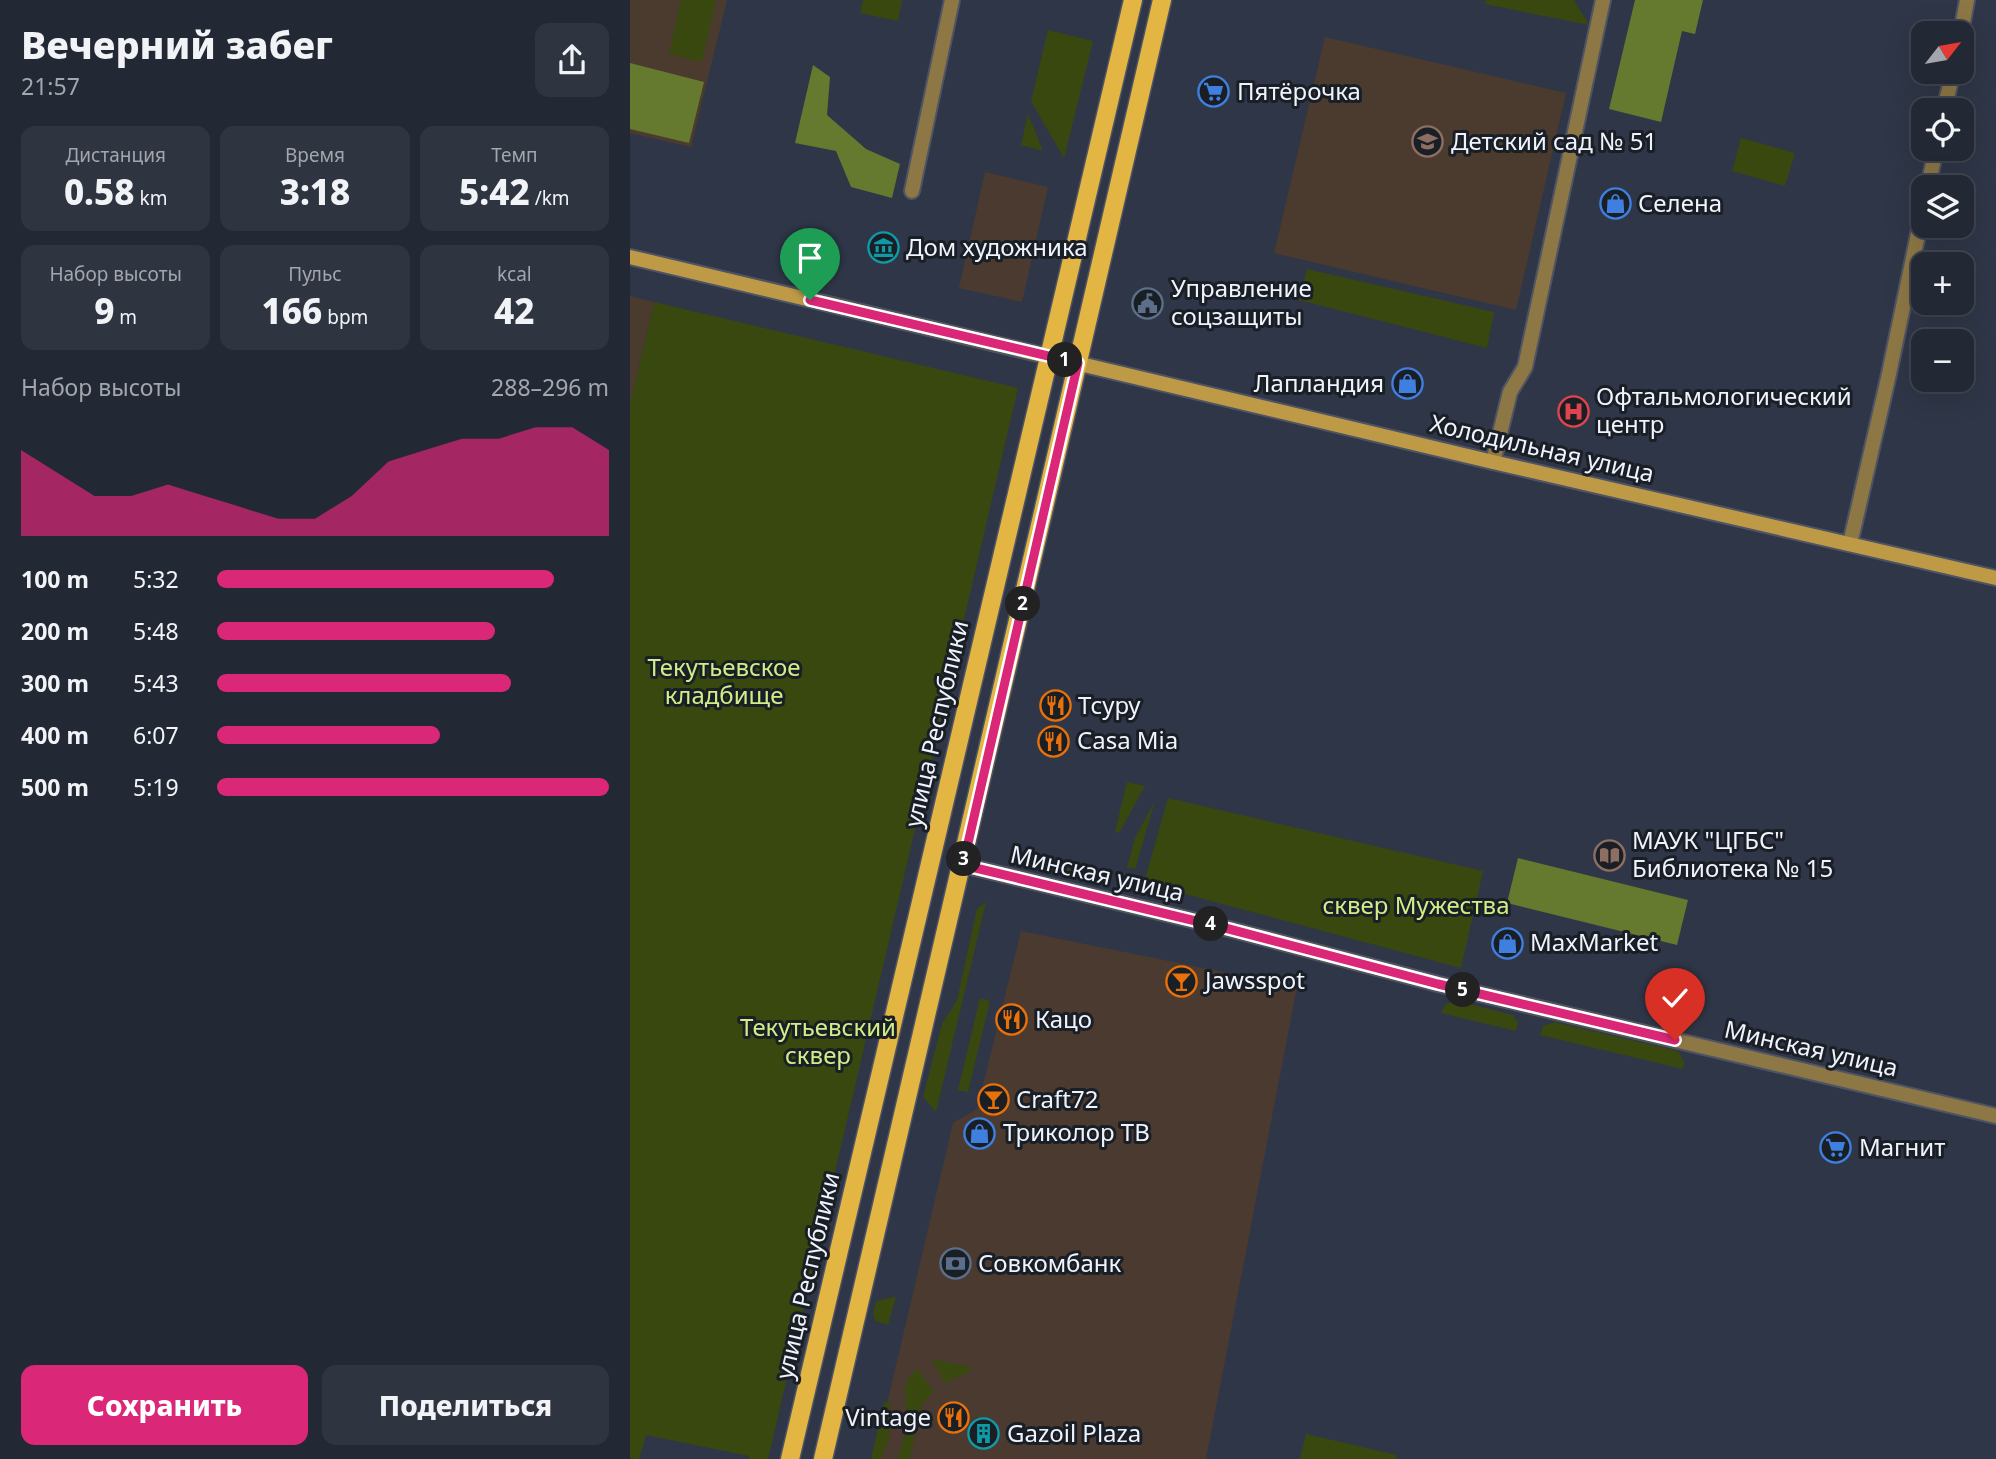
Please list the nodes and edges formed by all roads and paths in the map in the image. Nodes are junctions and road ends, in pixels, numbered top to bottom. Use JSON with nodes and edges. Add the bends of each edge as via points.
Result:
{"nodes":[{"id":1,"x":952,"y":0,"type":"edge"},
{"id":2,"x":1133,"y":0,"type":"edge"},
{"id":3,"x":1163,"y":0,"type":"edge"},
{"id":4,"x":1603,"y":0,"type":"edge"},
{"id":5,"x":1967,"y":0,"type":"edge"},
{"id":6,"x":1963,"y":21,"type":"edge"},
{"id":7,"x":912,"y":191,"type":"dead end"},
{"id":8,"x":1917,"y":238,"type":"edge"},
{"id":9,"x":630,"y":257,"type":"edge"},
{"id":10,"x":1049,"y":357,"type":"junction"},
{"id":11,"x":1078,"y":363,"type":"junction"},
{"id":12,"x":1493,"y":462,"type":"junction"},
{"id":13,"x":1850,"y":544,"type":"junction"},
{"id":14,"x":1996,"y":578,"type":"edge"},
{"id":15,"x":963,"y":865,"type":"junction"},
{"id":16,"x":1996,"y":1116,"type":"edge"},
{"id":17,"x":790,"y":1459,"type":"edge"},
{"id":18,"x":823,"y":1459,"type":"edge"}],
"edges":[{"from":1,"to":7,"type":"street"},
{"from":2,"to":10,"type":"main road","name":"улица Республики"},
{"from":3,"to":11,"type":"main road"},
{"from":4,"to":12,"type":"street","via":[[1525,367],[1510,392]]},
{"from":5,"to":6,"type":"street"},
{"from":8,"to":13,"type":"street"},
{"from":9,"to":10,"type":"street"},
{"from":10,"to":11,"type":"street","name":"Холодильная улица"},
{"from":10,"to":17,"type":"main road","name":"улица Республики"},
{"from":11,"to":12,"type":"street","name":"Холодильная улица"},
{"from":11,"to":15,"type":"main road"},
{"from":12,"to":13,"type":"street","name":"Холодильная улица"},
{"from":13,"to":14,"type":"street","name":"Холодильная улица"},
{"from":15,"to":16,"type":"street","name":"Минская улица"},
{"from":15,"to":18,"type":"main road"}]}
